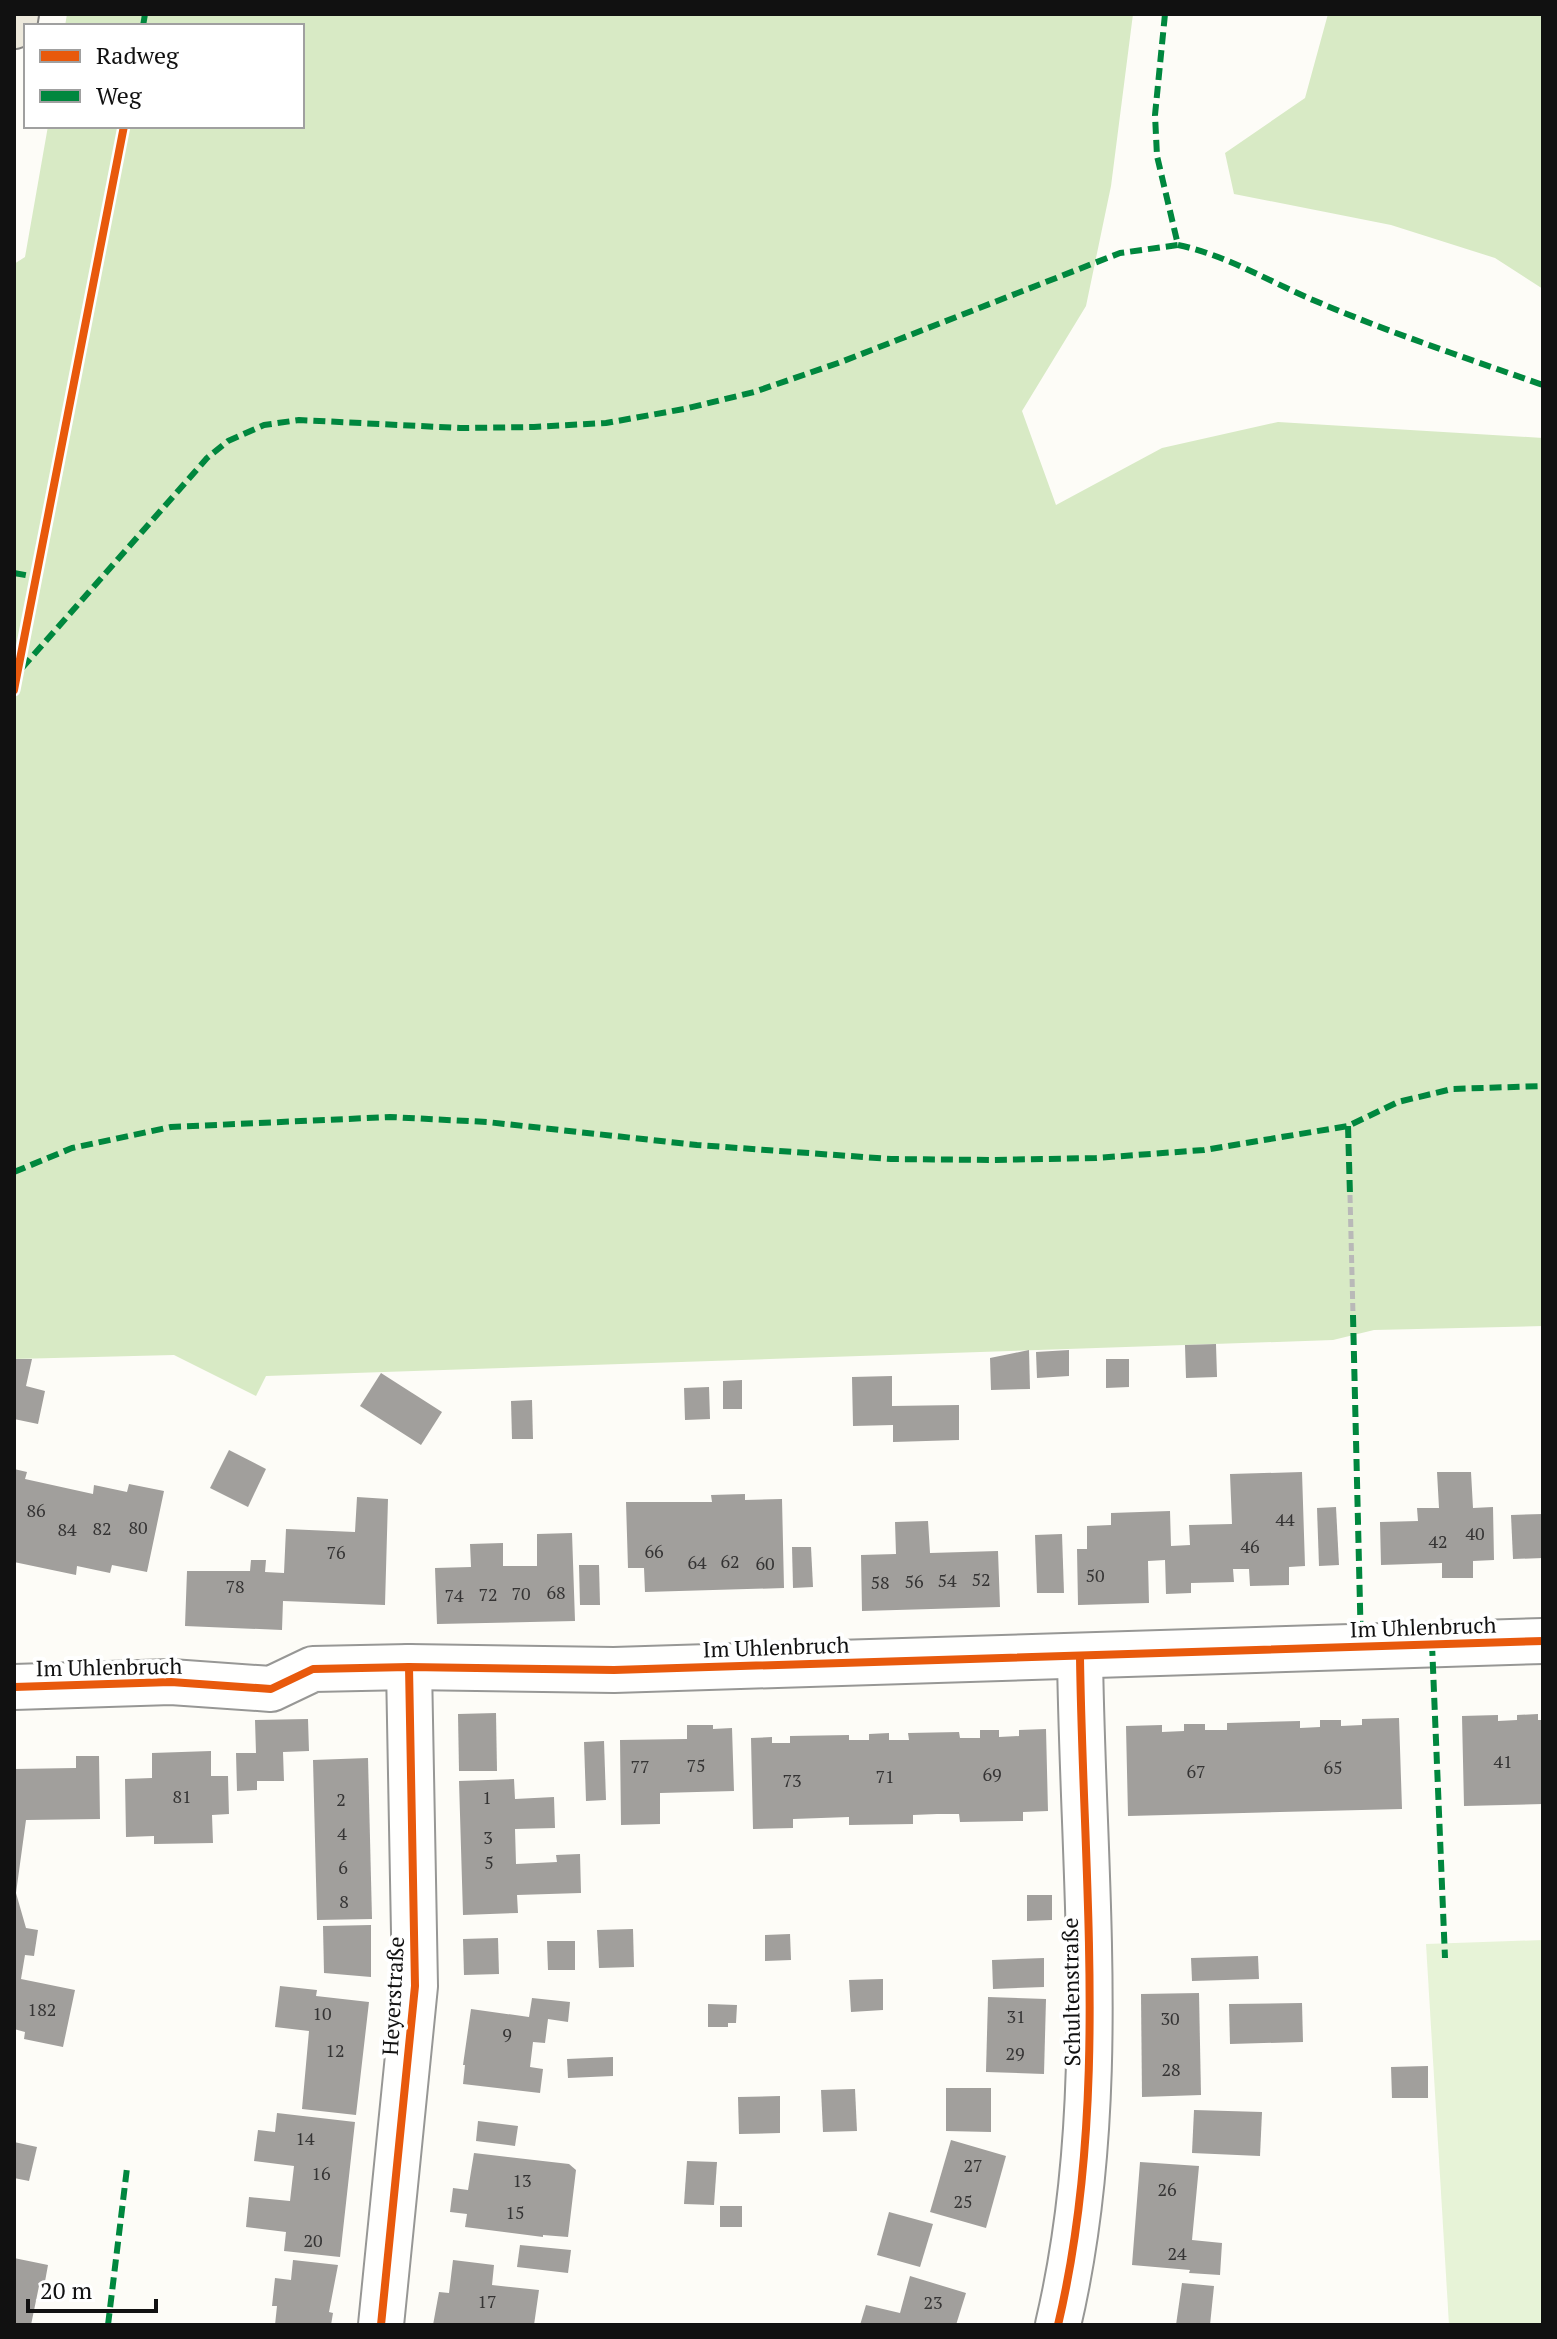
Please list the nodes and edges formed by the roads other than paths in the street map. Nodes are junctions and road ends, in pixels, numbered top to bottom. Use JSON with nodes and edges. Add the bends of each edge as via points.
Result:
{"nodes":[{"id":1,"x":16,"y":14,"type":"edge"},
{"id":2,"x":14,"y":26,"type":"edge"},
{"id":3,"x":1543,"y":1641,"type":"edge"},
{"id":4,"x":1080,"y":1657,"type":"junction"},
{"id":5,"x":409,"y":1667,"type":"junction"},
{"id":6,"x":14,"y":1687,"type":"edge"},
{"id":7,"x":381,"y":2325,"type":"edge"},
{"id":8,"x":1058,"y":2325,"type":"edge"}],
"edges":[{"from":1,"to":2,"type":"main road"},
{"from":3,"to":4,"type":"street","name":"Im Uhlenbruch"},
{"from":4,"to":5,"type":"street","name":"Im Uhlenbruch","via":[[614,1670]]},
{"from":4,"to":8,"type":"street","name":"Schultenstraße","via":[[1090,2066],[1078,2214]]},
{"from":5,"to":6,"type":"street","name":"Im Uhlenbruch","via":[[313,1669],[271,1689],[171,1682]]},
{"from":5,"to":7,"type":"street","name":"Heyerstraße","via":[[415,1986]]}]}
